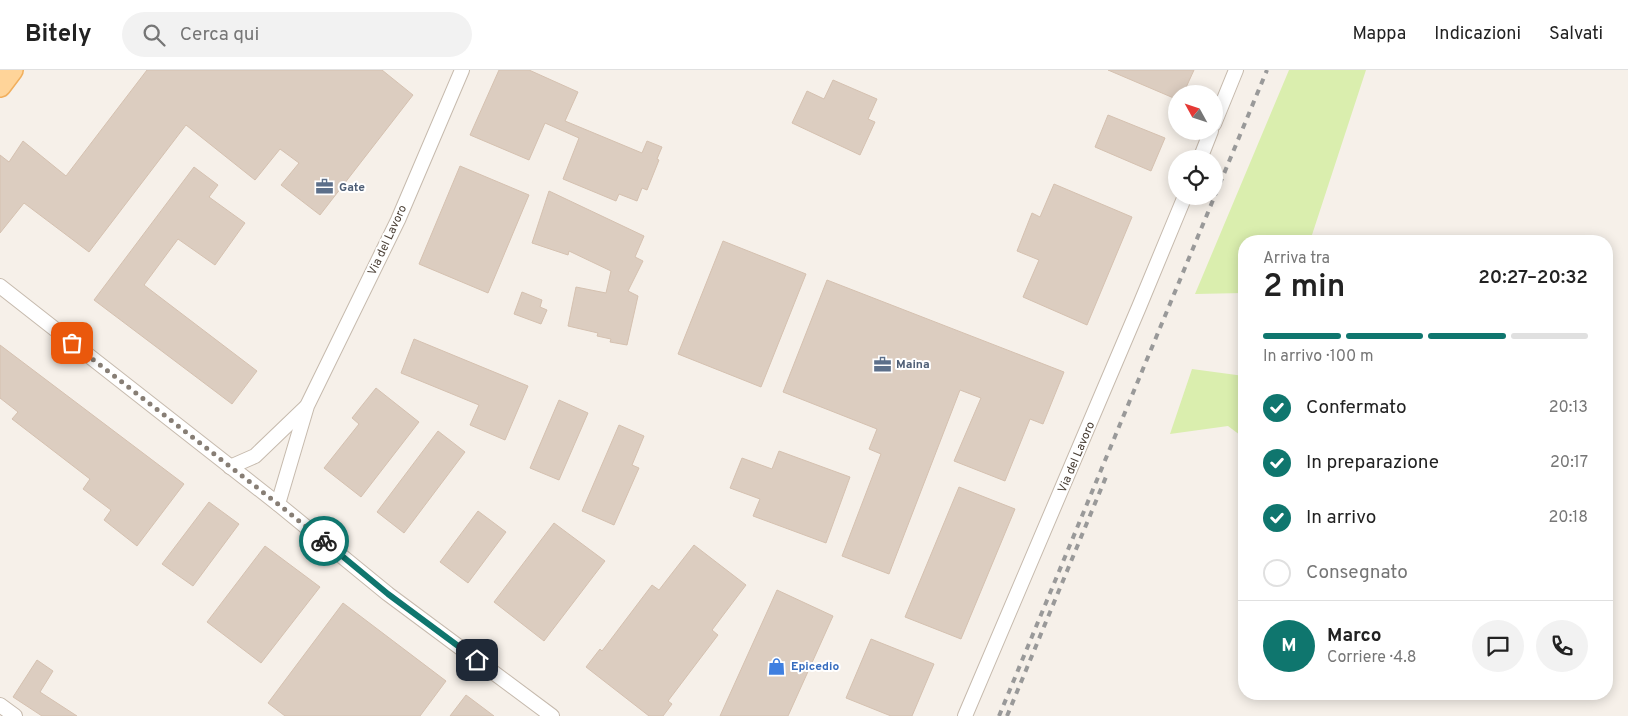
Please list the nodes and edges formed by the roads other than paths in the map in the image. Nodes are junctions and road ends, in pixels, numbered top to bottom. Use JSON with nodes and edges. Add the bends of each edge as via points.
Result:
{"nodes":[{"id":1,"x":12,"y":70,"type":"edge"},
{"id":2,"x":462,"y":70,"type":"edge"},
{"id":3,"x":1236,"y":70,"type":"edge"},
{"id":4,"x":0,"y":86,"type":"edge"},
{"id":5,"x":1223,"y":102,"type":"edge"},
{"id":6,"x":1180,"y":205,"type":"edge"},
{"id":7,"x":0,"y":286,"type":"edge"},
{"id":8,"x":307,"y":406,"type":"junction"},
{"id":9,"x":230,"y":467,"type":"junction"},
{"id":10,"x":278,"y":504,"type":"junction"},
{"id":11,"x":0,"y":705,"type":"edge"},
{"id":12,"x":15,"y":716,"type":"edge"},
{"id":13,"x":552,"y":716,"type":"edge"},
{"id":14,"x":965,"y":716,"type":"edge"}],
"edges":[{"from":1,"to":4,"type":"main road"},
{"from":2,"to":8,"type":"street","name":"Via del Lavoro","via":[[398,220]]},
{"from":3,"to":5,"type":"street"},
{"from":6,"to":14,"type":"street","name":"Via del Lavoro"},
{"from":7,"to":9,"type":"street"},
{"from":8,"to":9,"type":"street","name":"Via del Lavoro","via":[[255,456]]},
{"from":8,"to":10,"type":"street","name":"Via del Lavoro"},
{"from":9,"to":10,"type":"street"},
{"from":10,"to":13,"type":"street","via":[[388,594]]},
{"from":11,"to":12,"type":"street"}]}
